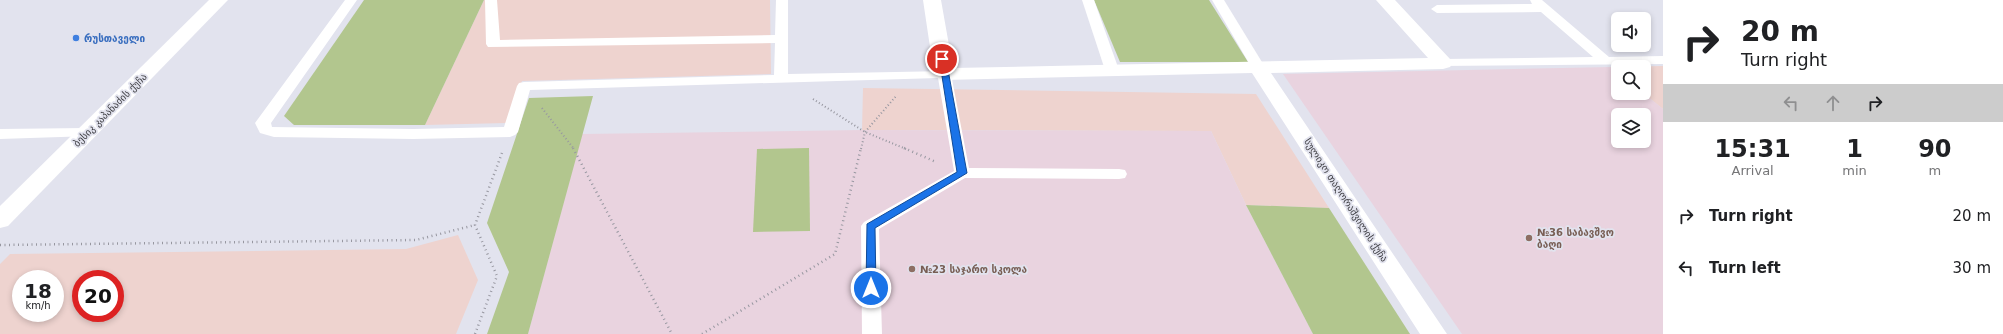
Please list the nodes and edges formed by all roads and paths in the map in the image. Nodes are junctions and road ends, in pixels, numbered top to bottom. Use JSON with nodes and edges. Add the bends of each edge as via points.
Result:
{"nodes":[{"id":1,"x":219,"y":0,"type":"edge"},
{"id":2,"x":351,"y":0,"type":"edge"},
{"id":3,"x":491,"y":0,"type":"edge"},
{"id":4,"x":782,"y":0,"type":"edge"},
{"id":5,"x":932,"y":0,"type":"edge"},
{"id":6,"x":1088,"y":0,"type":"edge"},
{"id":7,"x":1218,"y":0,"type":"edge"},
{"id":8,"x":1385,"y":0,"type":"edge"},
{"id":9,"x":1539,"y":4,"type":"edge"},
{"id":10,"x":1438,"y":9,"type":"dead end"},
{"id":11,"x":782,"y":39,"type":"junction"},
{"id":12,"x":1663,"y":60,"type":"edge"},
{"id":13,"x":1606,"y":61,"type":"junction"},
{"id":14,"x":1443,"y":63,"type":"junction"},
{"id":15,"x":1258,"y":67,"type":"junction"},
{"id":16,"x":1112,"y":70,"type":"junction"},
{"id":17,"x":914,"y":74,"type":"junction"},
{"id":18,"x":944,"y":74,"type":"junction"},
{"id":19,"x":781,"y":78,"type":"junction"},
{"id":20,"x":524,"y":86,"type":"junction"},
{"id":21,"x":510,"y":132,"type":"junction"},
{"id":22,"x":865,"y":132,"type":"junction"},
{"id":23,"x":86,"y":133,"type":"junction"},
{"id":24,"x":0,"y":134,"type":"edge"},
{"id":25,"x":962,"y":173,"type":"junction"},
{"id":26,"x":1119,"y":174,"type":"dead end"},
{"id":27,"x":0,"y":220,"type":"edge"},
{"id":28,"x":474,"y":225,"type":"junction"},
{"id":29,"x":0,"y":245,"type":"edge"},
{"id":30,"x":475,"y":334,"type":"edge"},
{"id":31,"x":672,"y":334,"type":"edge"},
{"id":32,"x":702,"y":334,"type":"edge"},
{"id":33,"x":872,"y":334,"type":"edge"},
{"id":34,"x":1434,"y":334,"type":"edge"}],
"edges":[{"from":1,"to":23,"type":"street","name":"ბესიკ კაპანაძის ქუჩა"},
{"from":2,"to":21,"type":"lane","via":[[263,123],[265,130],[412,134]]},
{"from":3,"to":11,"type":"lane","via":[[493,44]]},
{"from":4,"to":11,"type":"lane"},
{"from":5,"to":18,"type":"street"},
{"from":6,"to":16,"type":"lane"},
{"from":7,"to":15,"type":"lane"},
{"from":8,"to":14,"type":"street"},
{"from":9,"to":10,"type":"lane"},
{"from":9,"to":13,"type":"lane"},
{"from":11,"to":19,"type":"lane"},
{"from":12,"to":13,"type":"lane"},
{"from":13,"to":14,"type":"lane"},
{"from":14,"to":15,"type":"street"},
{"from":15,"to":16,"type":"street"},
{"from":15,"to":34,"type":"street","name":"სულიკო თაღორაშვილის ქუჩა"},
{"from":16,"to":18,"type":"street"},
{"from":17,"to":18,"type":"lane"},
{"from":17,"to":19,"type":"lane"},
{"from":17,"to":22,"type":"path"},
{"from":18,"to":25,"type":"lane"},
{"from":19,"to":20,"type":"lane"},
{"from":19,"to":22,"type":"path"},
{"from":20,"to":21,"type":"lane"},
{"from":20,"to":31,"type":"path","via":[[572,144]]},
{"from":21,"to":28,"type":"path"},
{"from":22,"to":25,"type":"path"},
{"from":22,"to":32,"type":"path","via":[[835,254]]},
{"from":23,"to":24,"type":"lane"},
{"from":23,"to":27,"type":"street","name":"ბესიკ კაპანაძის ქუჩა"},
{"from":25,"to":26,"type":"lane"},
{"from":25,"to":33,"type":"lane","via":[[870,226]]},
{"from":28,"to":29,"type":"path","via":[[416,240]]},
{"from":28,"to":30,"type":"path","via":[[497,276]]}]}
